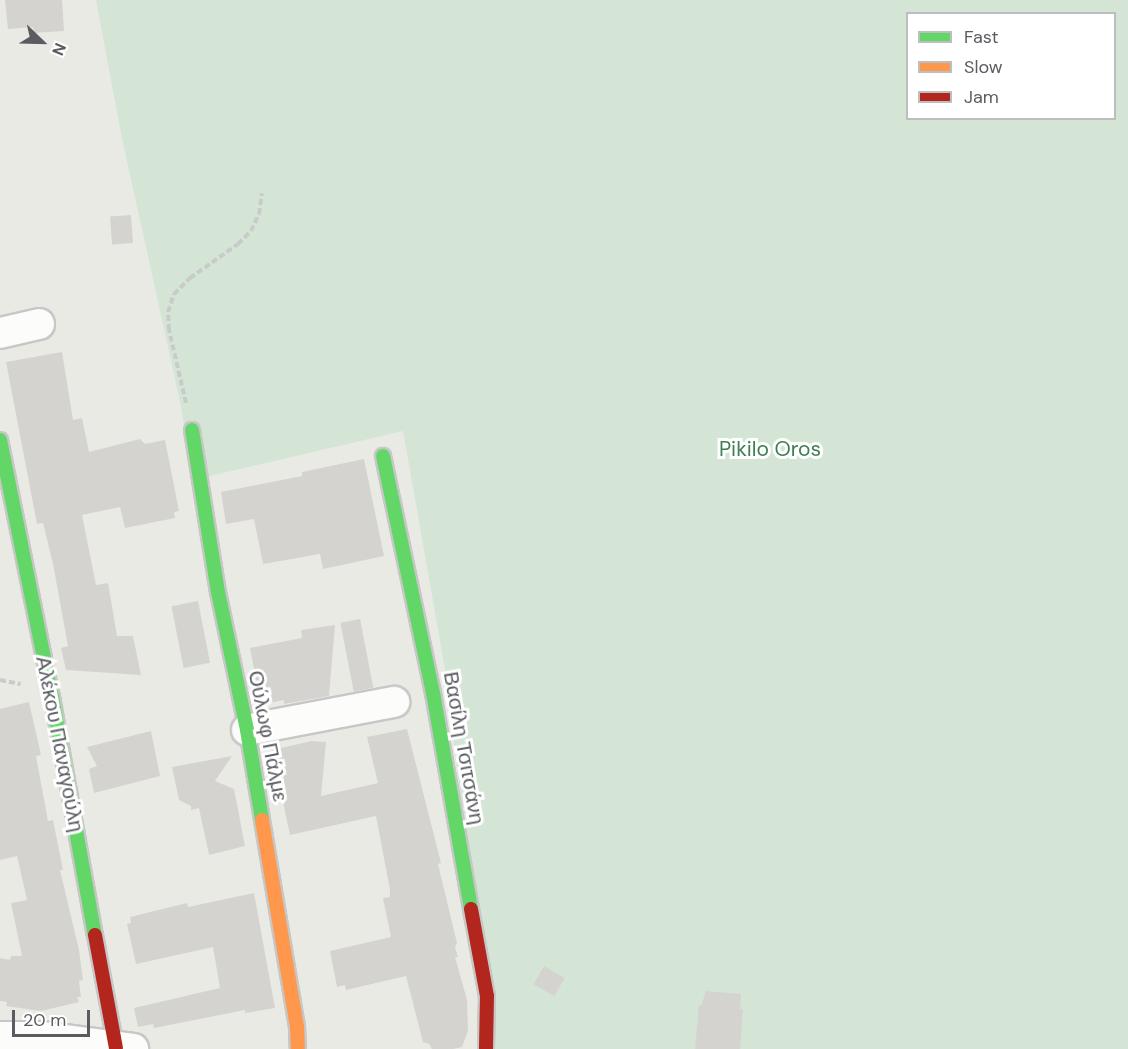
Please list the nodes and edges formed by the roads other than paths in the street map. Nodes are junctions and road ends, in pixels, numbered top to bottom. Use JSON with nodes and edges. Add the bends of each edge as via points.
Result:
{"nodes":[{"id":1,"x":39,"y":324,"type":"dead end"},
{"id":2,"x":0,"y":333,"type":"edge"},
{"id":3,"x":192,"y":430,"type":"road end"},
{"id":4,"x":0,"y":440,"type":"edge"},
{"id":5,"x":383,"y":456,"type":"dead end"},
{"id":6,"x":394,"y":702,"type":"dead end"},
{"id":7,"x":247,"y":730,"type":"junction"},
{"id":8,"x":0,"y":1037,"type":"edge"},
{"id":9,"x":75,"y":1045,"type":"edge"},
{"id":10,"x":124,"y":1048,"type":"edge"},
{"id":11,"x":298,"y":1049,"type":"edge"},
{"id":12,"x":486,"y":1049,"type":"edge"}],
"edges":[{"from":1,"to":2,"type":"street"},
{"from":3,"to":7,"type":"street","name":"Ούλωφ Πάλμε","via":[[218,592]]},
{"from":4,"to":10,"type":"street","name":"Αλέκου Παναγούλη"},
{"from":5,"to":12,"type":"street","name":"Βασίλη Τσιτσάνη","via":[[433,693],[485,985]]},
{"from":6,"to":7,"type":"street"},
{"from":7,"to":11,"type":"street","name":"Ούλωφ Πάλμε"},
{"from":8,"to":9,"type":"street","via":[[41,1037]]},
{"from":9,"to":10,"type":"street"}]}
